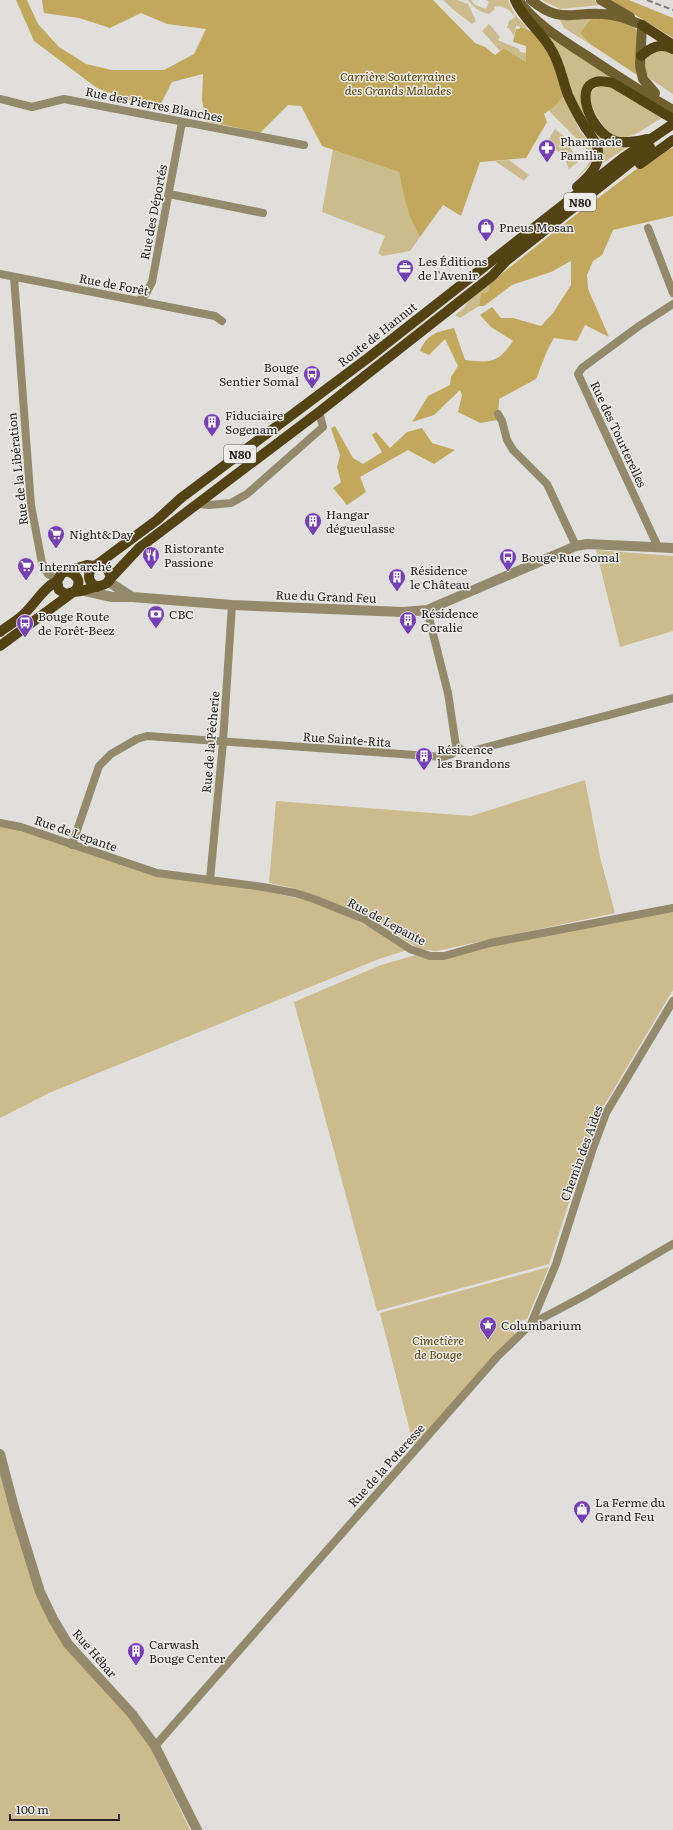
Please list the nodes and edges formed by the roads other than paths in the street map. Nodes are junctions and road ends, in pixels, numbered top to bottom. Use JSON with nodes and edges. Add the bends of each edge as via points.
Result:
{"nodes":[{"id":1,"x":515,"y":0,"type":"edge"},
{"id":2,"x":518,"y":0,"type":"edge"},
{"id":3,"x":526,"y":0,"type":"edge"},
{"id":4,"x":531,"y":0,"type":"edge"},
{"id":5,"x":601,"y":0,"type":"edge"},
{"id":6,"x":642,"y":25,"type":"junction"},
{"id":7,"x":673,"y":45,"type":"edge"},
{"id":8,"x":673,"y":49,"type":"edge"},
{"id":9,"x":641,"y":56,"type":"junction"},
{"id":10,"x":655,"y":93,"type":"junction"},
{"id":11,"x":0,"y":99,"type":"edge"},
{"id":12,"x":673,"y":104,"type":"edge"},
{"id":13,"x":673,"y":110,"type":"edge"},
{"id":14,"x":673,"y":120,"type":"edge"},
{"id":15,"x":182,"y":122,"type":"junction"},
{"id":16,"x":671,"y":135,"type":"edge"},
{"id":17,"x":650,"y":138,"type":"junction"},
{"id":18,"x":304,"y":145,"type":"dead end"},
{"id":19,"x":623,"y":158,"type":"junction"},
{"id":20,"x":592,"y":172,"type":"junction"},
{"id":21,"x":169,"y":194,"type":"junction"},
{"id":22,"x":263,"y":214,"type":"dead end"},
{"id":23,"x":542,"y":222,"type":"junction"},
{"id":24,"x":648,"y":228,"type":"dead end"},
{"id":25,"x":0,"y":274,"type":"edge"},
{"id":26,"x":492,"y":276,"type":"junction"},
{"id":27,"x":14,"y":277,"type":"junction"},
{"id":28,"x":673,"y":293,"type":"edge"},
{"id":29,"x":138,"y":301,"type":"junction"},
{"id":30,"x":673,"y":304,"type":"edge"},
{"id":31,"x":222,"y":321,"type":"dead end"},
{"id":32,"x":319,"y":412,"type":"junction"},
{"id":33,"x":498,"y":414,"type":"dead end"},
{"id":34,"x":198,"y":504,"type":"junction"},
{"id":35,"x":576,"y":546,"type":"junction"},
{"id":36,"x":658,"y":547,"type":"junction"},
{"id":37,"x":673,"y":548,"type":"edge"},
{"id":38,"x":95,"y":566,"type":"junction"},
{"id":39,"x":69,"y":572,"type":"junction"},
{"id":40,"x":57,"y":580,"type":"junction"},
{"id":41,"x":109,"y":581,"type":"junction"},
{"id":42,"x":98,"y":587,"type":"junction"},
{"id":43,"x":85,"y":591,"type":"junction"},
{"id":44,"x":72,"y":593,"type":"junction"},
{"id":45,"x":106,"y":596,"type":"junction"},
{"id":46,"x":132,"y":596,"type":"junction"},
{"id":47,"x":232,"y":605,"type":"junction"},
{"id":48,"x":427,"y":610,"type":"junction"},
{"id":49,"x":0,"y":632,"type":"edge"},
{"id":50,"x":0,"y":646,"type":"edge"},
{"id":51,"x":673,"y":698,"type":"edge"},
{"id":52,"x":223,"y":742,"type":"junction"},
{"id":53,"x":456,"y":746,"type":"junction"},
{"id":54,"x":0,"y":823,"type":"edge"},
{"id":55,"x":72,"y":845,"type":"junction"},
{"id":56,"x":210,"y":880,"type":"junction"},
{"id":57,"x":673,"y":908,"type":"edge"},
{"id":58,"x":673,"y":1001,"type":"edge"},
{"id":59,"x":673,"y":1244,"type":"edge"},
{"id":60,"x":531,"y":1324,"type":"junction"},
{"id":61,"x":0,"y":1454,"type":"edge"},
{"id":62,"x":154,"y":1746,"type":"junction"},
{"id":63,"x":196,"y":1830,"type":"edge"}],
"edges":[{"from":1,"to":20,"type":"main road","via":[[520,11],[551,49],[573,106],[596,143],[598,157]]},
{"from":2,"to":13,"type":"main road","via":[[550,31]]},
{"from":3,"to":10,"type":"main road","via":[[538,15],[552,26]]},
{"from":4,"to":6,"type":"main road","via":[[556,15],[612,15]]},
{"from":5,"to":6,"type":"main road"},
{"from":6,"to":7,"type":"main road"},
{"from":6,"to":9,"type":"main road"},
{"from":8,"to":9,"type":"main road","via":[[668,46],[656,46]]},
{"from":9,"to":10,"type":"main road","via":[[643,79]]},
{"from":10,"to":12,"type":"main road"},
{"from":11,"to":15,"type":"street","name":"Rue des Pierres Blanches","via":[[32,106],[64,99]]},
{"from":14,"to":17,"type":"main road","via":[[613,83],[597,82],[588,87],[584,97],[585,105],[607,137],[625,143]]},
{"from":15,"to":18,"type":"street","name":"Rue des Pierres Blanches"},
{"from":15,"to":21,"type":"street","name":"Rue des Déportés"},
{"from":16,"to":17,"type":"main road","name":"Route de Hannut","number":"N80"},
{"from":16,"to":26,"type":"main road"},
{"from":16,"to":26,"type":"main road","number":"N80","via":[[652,145],[512,256]]},
{"from":17,"to":19,"type":"main road","name":"Route de Hannut","number":"N80"},
{"from":19,"to":20,"type":"main road"},
{"from":19,"to":23,"type":"main road","name":"Route de Hannut","number":"N80"},
{"from":20,"to":23,"type":"main road","via":[[544,214]]},
{"from":21,"to":22,"type":"street"},
{"from":21,"to":29,"type":"street","name":"Rue des Déportés","via":[[152,282],[146,294]]},
{"from":23,"to":38,"type":"main road","name":"Route de Hannut","number":"N80"},
{"from":24,"to":28,"type":"street"},
{"from":25,"to":27,"type":"street","name":"Rue de Forêt"},
{"from":26,"to":32,"type":"main road","number":"N80"},
{"from":27,"to":29,"type":"street","name":"Rue de Forêt"},
{"from":27,"to":40,"type":"street","name":"Rue de la Libération","via":[[31,505],[42,563],[48,574]]},
{"from":29,"to":31,"type":"street","name":"Rue de Forêt","via":[[215,316]]},
{"from":30,"to":36,"type":"street","name":"Rue des Tourterelles","via":[[639,326],[582,368],[578,374]]},
{"from":32,"to":34,"type":"main road","number":"N80"},
{"from":32,"to":34,"type":"street","via":[[323,427],[247,494],[231,503]]},
{"from":33,"to":35,"type":"street","via":[[513,450],[547,484]]},
{"from":34,"to":41,"type":"main road","number":"N80","via":[[139,548]]},
{"from":35,"to":36,"type":"street","name":"Rue du Grand Feu","via":[[587,544]]},
{"from":35,"to":48,"type":"street","name":"Rue du Grand Feu"},
{"from":36,"to":37,"type":"street","name":"Rue du Grand Feu"},
{"from":38,"to":39,"type":"main road","via":[[75,567]]},
{"from":38,"to":41,"type":"main road","via":[[104,566],[110,572]]},
{"from":38,"to":42,"type":"main road","via":[[88,577],[92,585]]},
{"from":39,"to":40,"type":"main road","via":[[62,573]]},
{"from":39,"to":44,"type":"main road","via":[[78,579],[78,587]]},
{"from":40,"to":44,"type":"main road","via":[[62,593]]},
{"from":40,"to":49,"type":"main road","via":[[48,586],[22,616]]},
{"from":41,"to":42,"type":"main road","number":"N80"},
{"from":41,"to":46,"type":"street","name":"Rue du Grand Feu"},
{"from":42,"to":43,"type":"main road","number":"N80"},
{"from":42,"to":45,"type":"street"},
{"from":43,"to":44,"type":"main road","number":"N80"},
{"from":43,"to":45,"type":"street","name":"Rue du Grand Feu"},
{"from":44,"to":50,"type":"main road"},
{"from":45,"to":46,"type":"street","name":"Rue du Grand Feu"},
{"from":46,"to":47,"type":"street","name":"Rue du Grand Feu"},
{"from":47,"to":48,"type":"street","name":"Rue du Grand Feu","via":[[403,612]]},
{"from":47,"to":52,"type":"street","name":"Rue de la Pêcherie"},
{"from":48,"to":53,"type":"street","via":[[448,693]]},
{"from":51,"to":53,"type":"street","via":[[472,751],[464,751]]},
{"from":52,"to":53,"type":"street","name":"Rue Sainte-Rita","via":[[443,757],[452,754]]},
{"from":52,"to":55,"type":"street","name":"Rue Sainte-Rita","via":[[147,736],[111,754],[99,766]]},
{"from":52,"to":56,"type":"street","name":"Rue de la Pêcherie"},
{"from":54,"to":55,"type":"street","name":"Rue de Lepante","via":[[21,827]]},
{"from":55,"to":56,"type":"street","name":"Rue de Lepante","via":[[157,873]]},
{"from":56,"to":57,"type":"street","name":"Rue de Lepante","via":[[263,887],[314,899],[364,920],[417,953],[430,956],[444,956],[490,943]]},
{"from":58,"to":60,"type":"street","name":"Chemin des Aides","via":[[606,1113],[556,1264]]},
{"from":59,"to":60,"type":"street","name":"Rue de la Poteresse"},
{"from":60,"to":62,"type":"street","name":"Rue de la Poteresse","via":[[497,1358]]},
{"from":61,"to":62,"type":"street","name":"Rue Hébar","via":[[40,1592],[53,1619],[68,1644],[132,1714]]},
{"from":62,"to":63,"type":"street","name":"Rue Hébar"}]}
